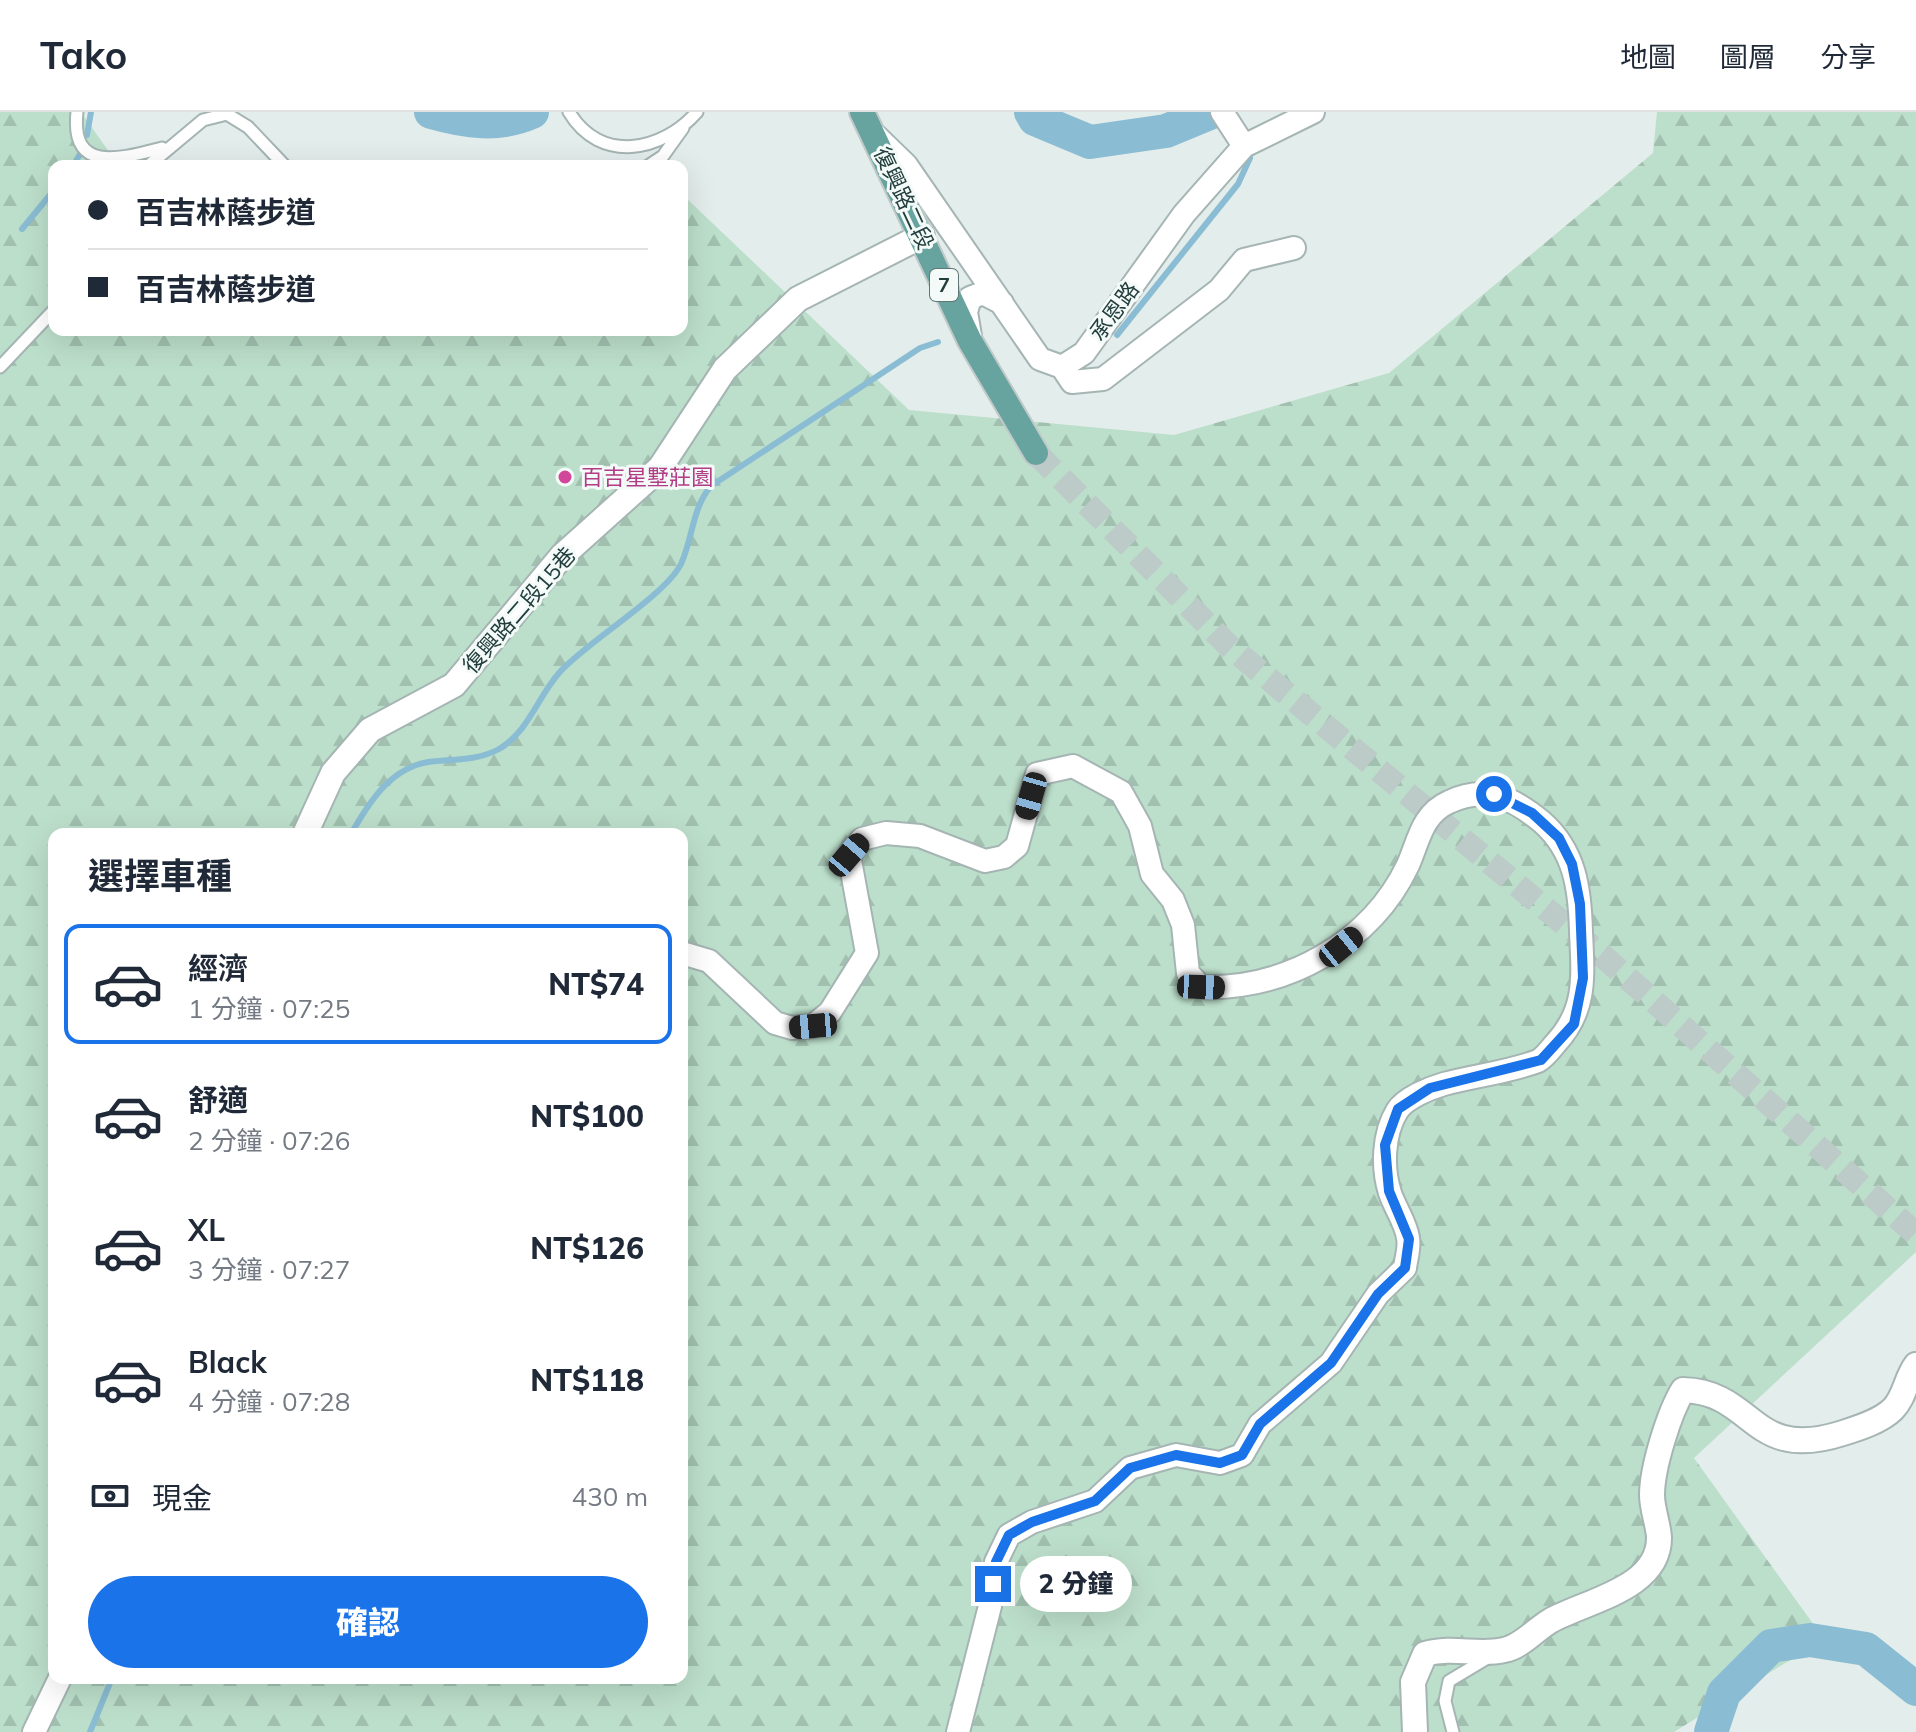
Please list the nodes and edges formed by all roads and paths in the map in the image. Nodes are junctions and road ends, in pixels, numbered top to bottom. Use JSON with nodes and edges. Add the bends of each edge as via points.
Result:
{"nodes":[{"id":1,"x":77,"y":112,"type":"edge"},
{"id":2,"x":697,"y":112,"type":"edge"},
{"id":3,"x":1222,"y":112,"type":"edge"},
{"id":4,"x":1313,"y":112,"type":"edge"},
{"id":5,"x":572,"y":116,"type":"edge"},
{"id":6,"x":868,"y":122,"type":"edge"},
{"id":7,"x":683,"y":127,"type":"junction"},
{"id":8,"x":1244,"y":146,"type":"junction"},
{"id":9,"x":166,"y":147,"type":"junction"},
{"id":10,"x":154,"y":160,"type":"edge"},
{"id":11,"x":279,"y":160,"type":"edge"},
{"id":12,"x":657,"y":160,"type":"edge"},
{"id":13,"x":947,"y":225,"type":"junction"},
{"id":14,"x":922,"y":236,"type":"junction"},
{"id":15,"x":1294,"y":248,"type":"dead end"},
{"id":16,"x":1002,"y":303,"type":"junction"},
{"id":17,"x":48,"y":316,"type":"edge"},
{"id":18,"x":970,"y":341,"type":"junction"},
{"id":19,"x":0,"y":367,"type":"edge"},
{"id":20,"x":1062,"y":367,"type":"junction"},
{"id":21,"x":1036,"y":453,"type":"tunnel mouth"},
{"id":22,"x":308,"y":828,"type":"edge"},
{"id":23,"x":688,"y":955,"type":"edge"},
{"id":24,"x":1916,"y":1365,"type":"edge"},
{"id":25,"x":1504,"y":1650,"type":"junction"},
{"id":26,"x":57,"y":1684,"type":"edge"},
{"id":27,"x":34,"y":1732,"type":"edge"},
{"id":28,"x":958,"y":1732,"type":"edge"},
{"id":29,"x":1415,"y":1732,"type":"edge"},
{"id":30,"x":1453,"y":1732,"type":"edge"}],
"edges":[{"from":1,"to":9,"type":"lane","via":[[78,139],[87,153],[116,159]]},
{"from":2,"to":7,"type":"lane"},
{"from":3,"to":8,"type":"street"},
{"from":4,"to":8,"type":"street","name":"承恩路"},
{"from":5,"to":7,"type":"lane","via":[[610,147],[635,148]]},
{"from":6,"to":13,"type":"street"},
{"from":6,"to":14,"type":"main road","name":"復興路二段","number":"7"},
{"from":7,"to":12,"type":"lane"},
{"from":8,"to":20,"type":"street","name":"承恩路","via":[[1184,214],[1084,353]]},
{"from":9,"to":10,"type":"lane"},
{"from":9,"to":11,"type":"lane","via":[[203,120],[227,114],[248,127]]},
{"from":13,"to":14,"type":"street"},
{"from":13,"to":16,"type":"street"},
{"from":14,"to":18,"type":"main road","name":"復興路二段","number":"7"},
{"from":14,"to":22,"type":"street","name":"復興路二段15巷","via":[[798,299],[725,369],[660,468],[562,556],[454,685],[370,730],[333,773]]},
{"from":15,"to":20,"type":"street","via":[[1244,260],[1219,290],[1103,379],[1072,382]]},
{"from":16,"to":18,"type":"street","via":[[983,293],[970,298]]},
{"from":16,"to":20,"type":"street","via":[[1040,359]]},
{"from":17,"to":19,"type":"lane"},
{"from":18,"to":21,"type":"main road","name":"復興路二段","number":"7"},
{"from":23,"to":28,"type":"street","via":[[709,961],[775,1023],[813,1026],[830,1012],[867,953],[849,855],[862,839],[886,833],[920,836],[985,861],[1004,857],[1017,846],[1037,774],[1073,766],[1121,792],[1140,826],[1152,874],[1173,900],[1183,925],[1188,973],[1201,987],[1255,983],[1341,947],[1368,926],[1384,904],[1407,867],[1428,816],[1470,792],[1494,794],[1532,813],[1559,838],[1572,864],[1580,904],[1583,978],[1574,1024],[1541,1060],[1430,1088],[1398,1109],[1385,1145],[1389,1191],[1409,1239],[1405,1268],[1378,1294],[1331,1363],[1260,1424],[1242,1455],[1220,1463],[1176,1455],[1130,1468],[1095,1501],[1009,1535],[996,1562]]},
{"from":24,"to":25,"type":"street","via":[[1893,1410],[1865,1426],[1803,1443],[1777,1438],[1714,1394],[1683,1390],[1652,1494],[1659,1540],[1652,1566],[1625,1586],[1550,1621]]},
{"from":25,"to":29,"type":"street","via":[[1443,1649],[1425,1654],[1413,1682]]},
{"from":25,"to":30,"type":"lane","via":[[1449,1681],[1445,1701]]},
{"from":26,"to":27,"type":"street"}]}
